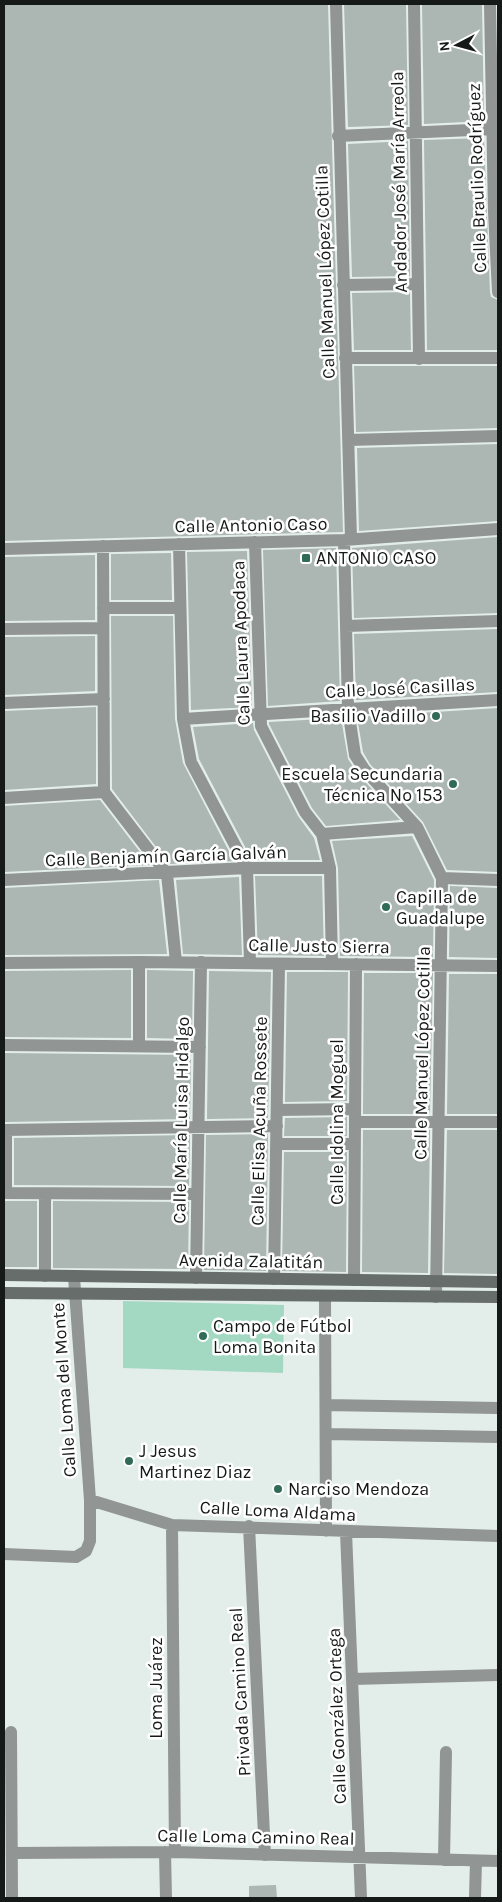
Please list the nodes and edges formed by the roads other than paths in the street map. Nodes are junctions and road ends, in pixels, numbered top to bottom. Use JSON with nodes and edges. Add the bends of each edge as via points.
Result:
{"nodes":[{"id":1,"x":336,"y":4,"type":"edge"},
{"id":2,"x":414,"y":4,"type":"edge"},
{"id":3,"x":490,"y":4,"type":"edge"},
{"id":4,"x":494,"y":19,"type":"edge"},
{"id":5,"x":493,"y":129,"type":"junction"},
{"id":6,"x":416,"y":133,"type":"junction"},
{"id":7,"x":338,"y":136,"type":"junction"},
{"id":8,"x":496,"y":212,"type":"edge"},
{"id":9,"x":417,"y":284,"type":"junction"},
{"id":10,"x":343,"y":285,"type":"junction"},
{"id":11,"x":498,"y":292,"type":"edge"},
{"id":12,"x":345,"y":358,"type":"junction"},
{"id":13,"x":498,"y":358,"type":"edge"},
{"id":14,"x":419,"y":359,"type":"junction"},
{"id":15,"x":498,"y":436,"type":"edge"},
{"id":16,"x":349,"y":440,"type":"junction"},
{"id":17,"x":498,"y":529,"type":"edge"},
{"id":18,"x":347,"y":540,"type":"junction"},
{"id":19,"x":255,"y":542,"type":"junction"},
{"id":20,"x":178,"y":544,"type":"junction"},
{"id":21,"x":103,"y":546,"type":"junction"},
{"id":22,"x":4,"y":549,"type":"edge"},
{"id":23,"x":103,"y":608,"type":"junction"},
{"id":24,"x":180,"y":608,"type":"junction"},
{"id":25,"x":498,"y":621,"type":"edge"},
{"id":26,"x":346,"y":626,"type":"junction"},
{"id":27,"x":103,"y":628,"type":"junction"},
{"id":28,"x":4,"y":629,"type":"edge"},
{"id":29,"x":104,"y":699,"type":"junction"},
{"id":30,"x":498,"y":700,"type":"edge"},
{"id":31,"x":4,"y":703,"type":"edge"},
{"id":32,"x":348,"y":709,"type":"junction"},
{"id":33,"x":260,"y":714,"type":"junction"},
{"id":34,"x":183,"y":719,"type":"junction"},
{"id":35,"x":104,"y":792,"type":"junction"},
{"id":36,"x":4,"y":798,"type":"edge"},
{"id":37,"x":417,"y":827,"type":"junction"},
{"id":38,"x":322,"y":834,"type":"junction"},
{"id":39,"x":247,"y":868,"type":"junction"},
{"id":40,"x":330,"y":868,"type":"junction"},
{"id":41,"x":167,"y":874,"type":"junction"},
{"id":42,"x":442,"y":878,"type":"junction"},
{"id":43,"x":4,"y":880,"type":"edge"},
{"id":44,"x":498,"y":880,"type":"edge"},
{"id":45,"x":139,"y":962,"type":"junction"},
{"id":46,"x":176,"y":962,"type":"junction"},
{"id":47,"x":201,"y":962,"type":"junction"},
{"id":48,"x":4,"y":963,"type":"edge"},
{"id":49,"x":250,"y":963,"type":"junction"},
{"id":50,"x":279,"y":964,"type":"junction"},
{"id":51,"x":332,"y":964,"type":"junction"},
{"id":52,"x":356,"y":964,"type":"junction"},
{"id":53,"x":440,"y":966,"type":"junction"},
{"id":54,"x":498,"y":966,"type":"edge"},
{"id":55,"x":4,"y":1045,"type":"edge"},
{"id":56,"x":139,"y":1046,"type":"junction"},
{"id":57,"x":200,"y":1046,"type":"junction"},
{"id":58,"x":277,"y":1110,"type":"junction"},
{"id":59,"x":355,"y":1116,"type":"junction"},
{"id":60,"x":438,"y":1122,"type":"junction"},
{"id":61,"x":498,"y":1122,"type":"edge"},
{"id":62,"x":277,"y":1126,"type":"junction"},
{"id":63,"x":199,"y":1127,"type":"junction"},
{"id":64,"x":5,"y":1130,"type":"edge"},
{"id":65,"x":276,"y":1144,"type":"junction"},
{"id":66,"x":355,"y":1144,"type":"junction"},
{"id":67,"x":5,"y":1193,"type":"edge"},
{"id":68,"x":45,"y":1194,"type":"junction"},
{"id":69,"x":198,"y":1194,"type":"junction"},
{"id":70,"x":4,"y":1275,"type":"edge"},
{"id":71,"x":46,"y":1276,"type":"junction"},
{"id":72,"x":74,"y":1276,"type":"junction"},
{"id":73,"x":196,"y":1278,"type":"junction"},
{"id":74,"x":274,"y":1279,"type":"junction"},
{"id":75,"x":354,"y":1280,"type":"junction"},
{"id":76,"x":436,"y":1282,"type":"junction"},
{"id":77,"x":498,"y":1282,"type":"edge"},
{"id":78,"x":4,"y":1293,"type":"edge"},
{"id":79,"x":74,"y":1293,"type":"junction"},
{"id":80,"x":325,"y":1296,"type":"junction"},
{"id":81,"x":436,"y":1296,"type":"junction"},
{"id":82,"x":498,"y":1297,"type":"edge"},
{"id":83,"x":326,"y":1405,"type":"junction"},
{"id":84,"x":498,"y":1408,"type":"edge"},
{"id":85,"x":327,"y":1434,"type":"junction"},
{"id":86,"x":498,"y":1437,"type":"edge"},
{"id":87,"x":90,"y":1500,"type":"junction"},
{"id":88,"x":172,"y":1525,"type":"junction"},
{"id":89,"x":249,"y":1526,"type":"junction"},
{"id":90,"x":326,"y":1531,"type":"junction"},
{"id":91,"x":346,"y":1532,"type":"junction"},
{"id":92,"x":498,"y":1536,"type":"edge"},
{"id":93,"x":4,"y":1554,"type":"edge"},
{"id":94,"x":498,"y":1675,"type":"edge"},
{"id":95,"x":353,"y":1679,"type":"junction"},
{"id":96,"x":11,"y":1732,"type":"dead end"},
{"id":97,"x":446,"y":1752,"type":"dead end"},
{"id":98,"x":170,"y":1852,"type":"junction"},
{"id":99,"x":13,"y":1853,"type":"junction"},
{"id":100,"x":265,"y":1855,"type":"junction"},
{"id":101,"x":360,"y":1857,"type":"junction"},
{"id":102,"x":444,"y":1860,"type":"junction"},
{"id":103,"x":476,"y":1860,"type":"junction"},
{"id":104,"x":498,"y":1860,"type":"edge"},
{"id":105,"x":12,"y":1898,"type":"edge"},
{"id":106,"x":166,"y":1898,"type":"edge"},
{"id":107,"x":361,"y":1898,"type":"edge"},
{"id":108,"x":474,"y":1898,"type":"edge"}],
"edges":[{"from":1,"to":7,"type":"street","name":"Calle Manuel López Cotilla"},
{"from":2,"to":6,"type":"street","name":"Andador José María Arreola"},
{"from":3,"to":4,"type":"street","name":"Calle Braulio Rodríguez"},
{"from":4,"to":5,"type":"street","name":"Calle Braulio Rodríguez"},
{"from":5,"to":6,"type":"street"},
{"from":5,"to":8,"type":"street","name":"Calle Braulio Rodríguez"},
{"from":6,"to":7,"type":"street"},
{"from":6,"to":9,"type":"street","name":"Andador José María Arreola"},
{"from":7,"to":10,"type":"street","name":"Calle Manuel López Cotilla"},
{"from":8,"to":11,"type":"street","name":"Calle Braulio Rodríguez"},
{"from":9,"to":10,"type":"street"},
{"from":9,"to":14,"type":"street","name":"Andador José María Arreola"},
{"from":10,"to":12,"type":"street","name":"Calle Manuel López Cotilla"},
{"from":12,"to":14,"type":"street"},
{"from":12,"to":16,"type":"street","name":"Calle Manuel López Cotilla"},
{"from":13,"to":14,"type":"street"},
{"from":15,"to":16,"type":"street"},
{"from":16,"to":18,"type":"street","name":"Calle Manuel López Cotilla"},
{"from":17,"to":18,"type":"street","name":"Calle Antonio Caso"},
{"from":18,"to":19,"type":"street","name":"Calle Antonio Caso"},
{"from":18,"to":26,"type":"street","name":"Calle Manuel López Cotilla"},
{"from":19,"to":20,"type":"street","name":"Calle Antonio Caso"},
{"from":19,"to":33,"type":"street","name":"Calle Laura Apodaca"},
{"from":20,"to":21,"type":"street","name":"Calle Antonio Caso"},
{"from":20,"to":24,"type":"street"},
{"from":21,"to":22,"type":"street","name":"Calle Antonio Caso"},
{"from":21,"to":23,"type":"street"},
{"from":23,"to":24,"type":"street"},
{"from":23,"to":27,"type":"street"},
{"from":24,"to":34,"type":"street"},
{"from":25,"to":26,"type":"street"},
{"from":26,"to":32,"type":"street","name":"Calle Manuel López Cotilla"},
{"from":27,"to":28,"type":"street"},
{"from":27,"to":29,"type":"street"},
{"from":29,"to":31,"type":"street"},
{"from":29,"to":35,"type":"street"},
{"from":30,"to":32,"type":"street","name":"Calle José Casillas"},
{"from":32,"to":33,"type":"street","name":"Calle José Casillas"},
{"from":32,"to":37,"type":"street","name":"Calle Manuel López Cotilla","via":[[356,756]]},
{"from":33,"to":34,"type":"street","name":"Calle José Casillas"},
{"from":33,"to":38,"type":"street","name":"Calle Laura Apodaca","via":[[263,734],[305,812]]},
{"from":34,"to":39,"type":"street","via":[[191,762]]},
{"from":35,"to":36,"type":"street"},
{"from":35,"to":41,"type":"street"},
{"from":37,"to":38,"type":"street"},
{"from":37,"to":42,"type":"street","name":"Calle Manuel López Cotilla"},
{"from":38,"to":40,"type":"street","name":"Calle Laura Apodaca"},
{"from":39,"to":40,"type":"street","name":"Calle Benjamín García Galván"},
{"from":39,"to":41,"type":"street","name":"Calle Benjamín García Galván"},
{"from":39,"to":49,"type":"street"},
{"from":40,"to":51,"type":"street","name":"Calle Laura Apodaca"},
{"from":41,"to":43,"type":"street","name":"Calle Benjamín García Galván"},
{"from":41,"to":46,"type":"street"},
{"from":42,"to":44,"type":"street"},
{"from":42,"to":53,"type":"street","name":"Calle Manuel López Cotilla"},
{"from":45,"to":46,"type":"street","name":"Calle Justo Sierra"},
{"from":45,"to":48,"type":"street","name":"Calle Justo Sierra"},
{"from":45,"to":56,"type":"street"},
{"from":46,"to":47,"type":"street","name":"Calle Justo Sierra"},
{"from":47,"to":49,"type":"street","name":"Calle Justo Sierra"},
{"from":47,"to":57,"type":"street","name":"Calle María Luisa Hidalgo"},
{"from":49,"to":50,"type":"street","name":"Calle Justo Sierra"},
{"from":50,"to":51,"type":"street","name":"Calle Justo Sierra"},
{"from":50,"to":58,"type":"street","name":"Calle Elisa Acuña Rossete"},
{"from":51,"to":52,"type":"street","name":"Calle Justo Sierra"},
{"from":52,"to":53,"type":"street","name":"Calle Justo Sierra"},
{"from":52,"to":59,"type":"street","name":"Calle Idolina Moguel"},
{"from":53,"to":54,"type":"street","name":"Calle Justo Sierra"},
{"from":53,"to":60,"type":"street","name":"Calle Manuel López Cotilla"},
{"from":55,"to":56,"type":"street"},
{"from":56,"to":57,"type":"street"},
{"from":57,"to":63,"type":"street","name":"Calle María Luisa Hidalgo"},
{"from":58,"to":59,"type":"street"},
{"from":58,"to":62,"type":"street","name":"Calle Elisa Acuña Rossete"},
{"from":59,"to":60,"type":"street"},
{"from":59,"to":66,"type":"street","name":"Calle Idolina Moguel"},
{"from":60,"to":61,"type":"street"},
{"from":60,"to":76,"type":"street","name":"Calle Manuel López Cotilla"},
{"from":62,"to":63,"type":"street"},
{"from":62,"to":65,"type":"street","name":"Calle Elisa Acuña Rossete"},
{"from":63,"to":64,"type":"street"},
{"from":63,"to":69,"type":"street","name":"Calle María Luisa Hidalgo"},
{"from":64,"to":67,"type":"street"},
{"from":65,"to":66,"type":"street"},
{"from":65,"to":74,"type":"street","name":"Calle Elisa Acuña Rossete"},
{"from":66,"to":75,"type":"street","name":"Calle Idolina Moguel"},
{"from":67,"to":68,"type":"street"},
{"from":68,"to":69,"type":"street"},
{"from":68,"to":71,"type":"street"},
{"from":69,"to":73,"type":"street","name":"Calle María Luisa Hidalgo"},
{"from":70,"to":71,"type":"street","name":"Avenida Zalatitán"},
{"from":71,"to":72,"type":"street","name":"Avenida Zalatitán"},
{"from":72,"to":73,"type":"street","name":"Avenida Zalatitán"},
{"from":72,"to":79,"type":"street","name":"Calle Loma del Monte"},
{"from":73,"to":74,"type":"street","name":"Avenida Zalatitán"},
{"from":74,"to":75,"type":"street","name":"Avenida Zalatitán"},
{"from":75,"to":76,"type":"street","name":"Avenida Zalatitán"},
{"from":76,"to":77,"type":"street","name":"Avenida Zalatitán"},
{"from":76,"to":81,"type":"street","name":"Calle Manuel López Cotilla"},
{"from":78,"to":79,"type":"street","name":"Avenida Zalatitán"},
{"from":79,"to":80,"type":"street","name":"Avenida Zalatitán"},
{"from":79,"to":87,"type":"street","name":"Calle Loma del Monte"},
{"from":80,"to":81,"type":"street","name":"Avenida Zalatitán"},
{"from":80,"to":83,"type":"street"},
{"from":81,"to":82,"type":"street","name":"Avenida Zalatitán"},
{"from":83,"to":84,"type":"street"},
{"from":83,"to":85,"type":"street"},
{"from":85,"to":86,"type":"street"},
{"from":85,"to":90,"type":"street"},
{"from":87,"to":88,"type":"street","name":"Calle Loma Aldama"},
{"from":87,"to":93,"type":"street","name":"Calle Loma del Monte","via":[[90,1541],[86,1552],[76,1557]]},
{"from":88,"to":89,"type":"street","name":"Calle Loma Aldama"},
{"from":88,"to":98,"type":"street","name":"Loma Juárez"},
{"from":89,"to":90,"type":"street","name":"Calle Loma Aldama"},
{"from":89,"to":100,"type":"street","name":"Privada Camino Real"},
{"from":90,"to":91,"type":"street","name":"Calle Loma Aldama"},
{"from":91,"to":92,"type":"street","name":"Calle Loma Aldama"},
{"from":91,"to":95,"type":"street","name":"Calle González Ortega"},
{"from":94,"to":95,"type":"street"},
{"from":95,"to":101,"type":"street","name":"Calle González Ortega"},
{"from":96,"to":99,"type":"street"},
{"from":97,"to":102,"type":"street"},
{"from":98,"to":99,"type":"street","name":"Calle Loma Camino Real"},
{"from":98,"to":100,"type":"street","name":"Calle Loma Camino Real"},
{"from":98,"to":106,"type":"street","name":"Loma Juárez"},
{"from":99,"to":105,"type":"street"},
{"from":100,"to":101,"type":"street","name":"Calle Loma Camino Real"},
{"from":101,"to":102,"type":"street","name":"Calle Loma Camino Real"},
{"from":101,"to":107,"type":"street","name":"Calle González Ortega"},
{"from":102,"to":103,"type":"street","name":"Calle Loma Camino Real"},
{"from":103,"to":104,"type":"street","name":"Calle Loma Camino Real"},
{"from":103,"to":108,"type":"street"}]}
